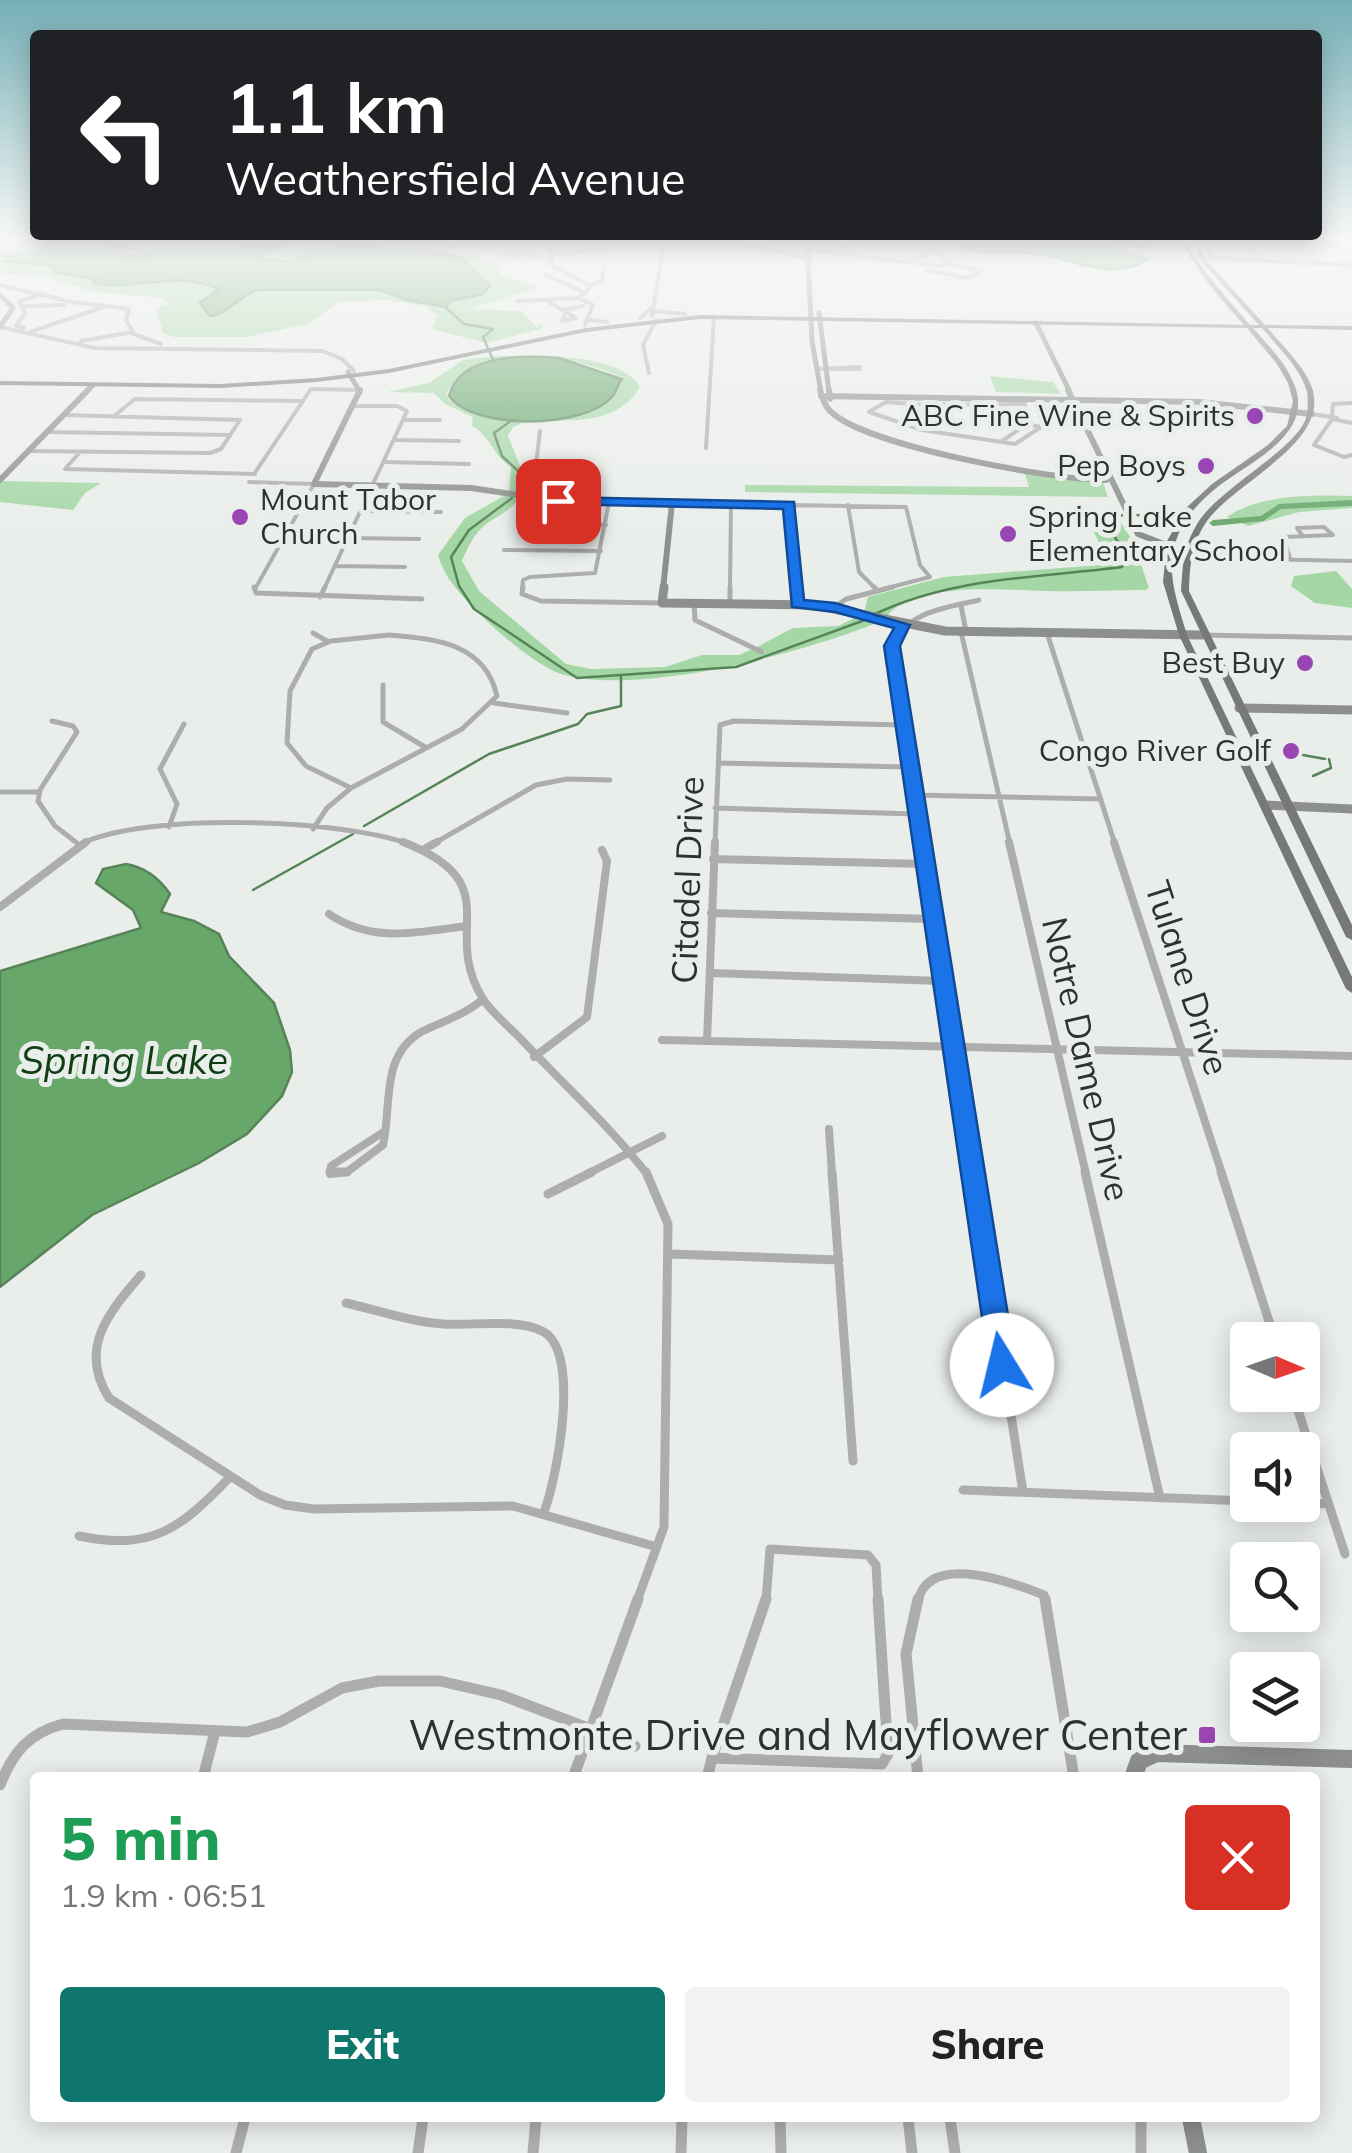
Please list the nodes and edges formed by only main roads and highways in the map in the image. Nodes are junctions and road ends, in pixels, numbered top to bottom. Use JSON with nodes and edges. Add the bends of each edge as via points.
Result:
{"nodes":[{"id":1,"x":523,"y":339,"type":"edge"},
{"id":2,"x":530,"y":339,"type":"edge"},
{"id":3,"x":1257,"y":339,"type":"edge"},
{"id":4,"x":1271,"y":339,"type":"edge"},
{"id":5,"x":499,"y":345,"type":"junction"},
{"id":6,"x":480,"y":349,"type":"junction"},
{"id":7,"x":436,"y":356,"type":"junction"},
{"id":8,"x":1280,"y":368,"type":"junction"},
{"id":9,"x":390,"y":370,"type":"junction"},
{"id":10,"x":352,"y":373,"type":"junction"},
{"id":11,"x":1302,"y":377,"type":"junction"},
{"id":12,"x":0,"y":381,"type":"edge"},
{"id":13,"x":96,"y":382,"type":"junction"},
{"id":14,"x":1277,"y":440,"type":"junction"},
{"id":15,"x":1285,"y":450,"type":"junction"},
{"id":16,"x":1243,"y":466,"type":"junction"},
{"id":17,"x":1246,"y":478,"type":"junction"},
{"id":18,"x":1222,"y":480,"type":"junction"},
{"id":19,"x":1202,"y":497,"type":"junction"},
{"id":20,"x":1219,"y":499,"type":"junction"},
{"id":21,"x":1206,"y":512,"type":"junction"},
{"id":22,"x":1169,"y":546,"type":"junction"},
{"id":23,"x":1184,"y":561,"type":"junction"},
{"id":24,"x":1206,"y":684,"type":"junction"},
{"id":25,"x":1238,"y":708,"type":"junction"},
{"id":26,"x":1352,"y":937,"type":"edge"},
{"id":27,"x":1352,"y":990,"type":"edge"}],
"edges":[{"from":1,"to":5,"type":"main road"},
{"from":2,"to":5,"type":"main road"},
{"from":3,"to":8,"type":"main road"},
{"from":4,"to":11,"type":"main road"},
{"from":5,"to":6,"type":"main road"},
{"from":6,"to":7,"type":"main road"},
{"from":6,"to":9,"type":"main road"},
{"from":7,"to":9,"type":"main road"},
{"from":7,"to":10,"type":"main road"},
{"from":8,"to":11,"type":"main road"},
{"from":8,"to":14,"type":"main road","via":[[1295,393],[1296,412]]},
{"from":9,"to":10,"type":"main road"},
{"from":10,"to":13,"type":"main road"},
{"from":10,"to":13,"type":"main road","via":[[239,386]]},
{"from":11,"to":15,"type":"main road","via":[[1312,414]]},
{"from":12,"to":13,"type":"main road"},
{"from":12,"to":13,"type":"main road"},
{"from":14,"to":15,"type":"main road"},
{"from":14,"to":16,"type":"main road"},
{"from":15,"to":17,"type":"main road"},
{"from":16,"to":17,"type":"main road"},
{"from":16,"to":18,"type":"main road"},
{"from":17,"to":20,"type":"main road"},
{"from":18,"to":19,"type":"main road"},
{"from":18,"to":20,"type":"main road","via":[[1212,494]]},
{"from":19,"to":21,"type":"main road","via":[[1208,500]]},
{"from":19,"to":22,"type":"main road"},
{"from":20,"to":21,"type":"main road"},
{"from":21,"to":23,"type":"main road"},
{"from":22,"to":23,"type":"main road"},
{"from":22,"to":24,"type":"main road","via":[[1167,589]]},
{"from":23,"to":25,"type":"main road","via":[[1185,590]]},
{"from":24,"to":25,"type":"main road"},
{"from":24,"to":27,"type":"main road"},
{"from":25,"to":26,"type":"main road"}]}
